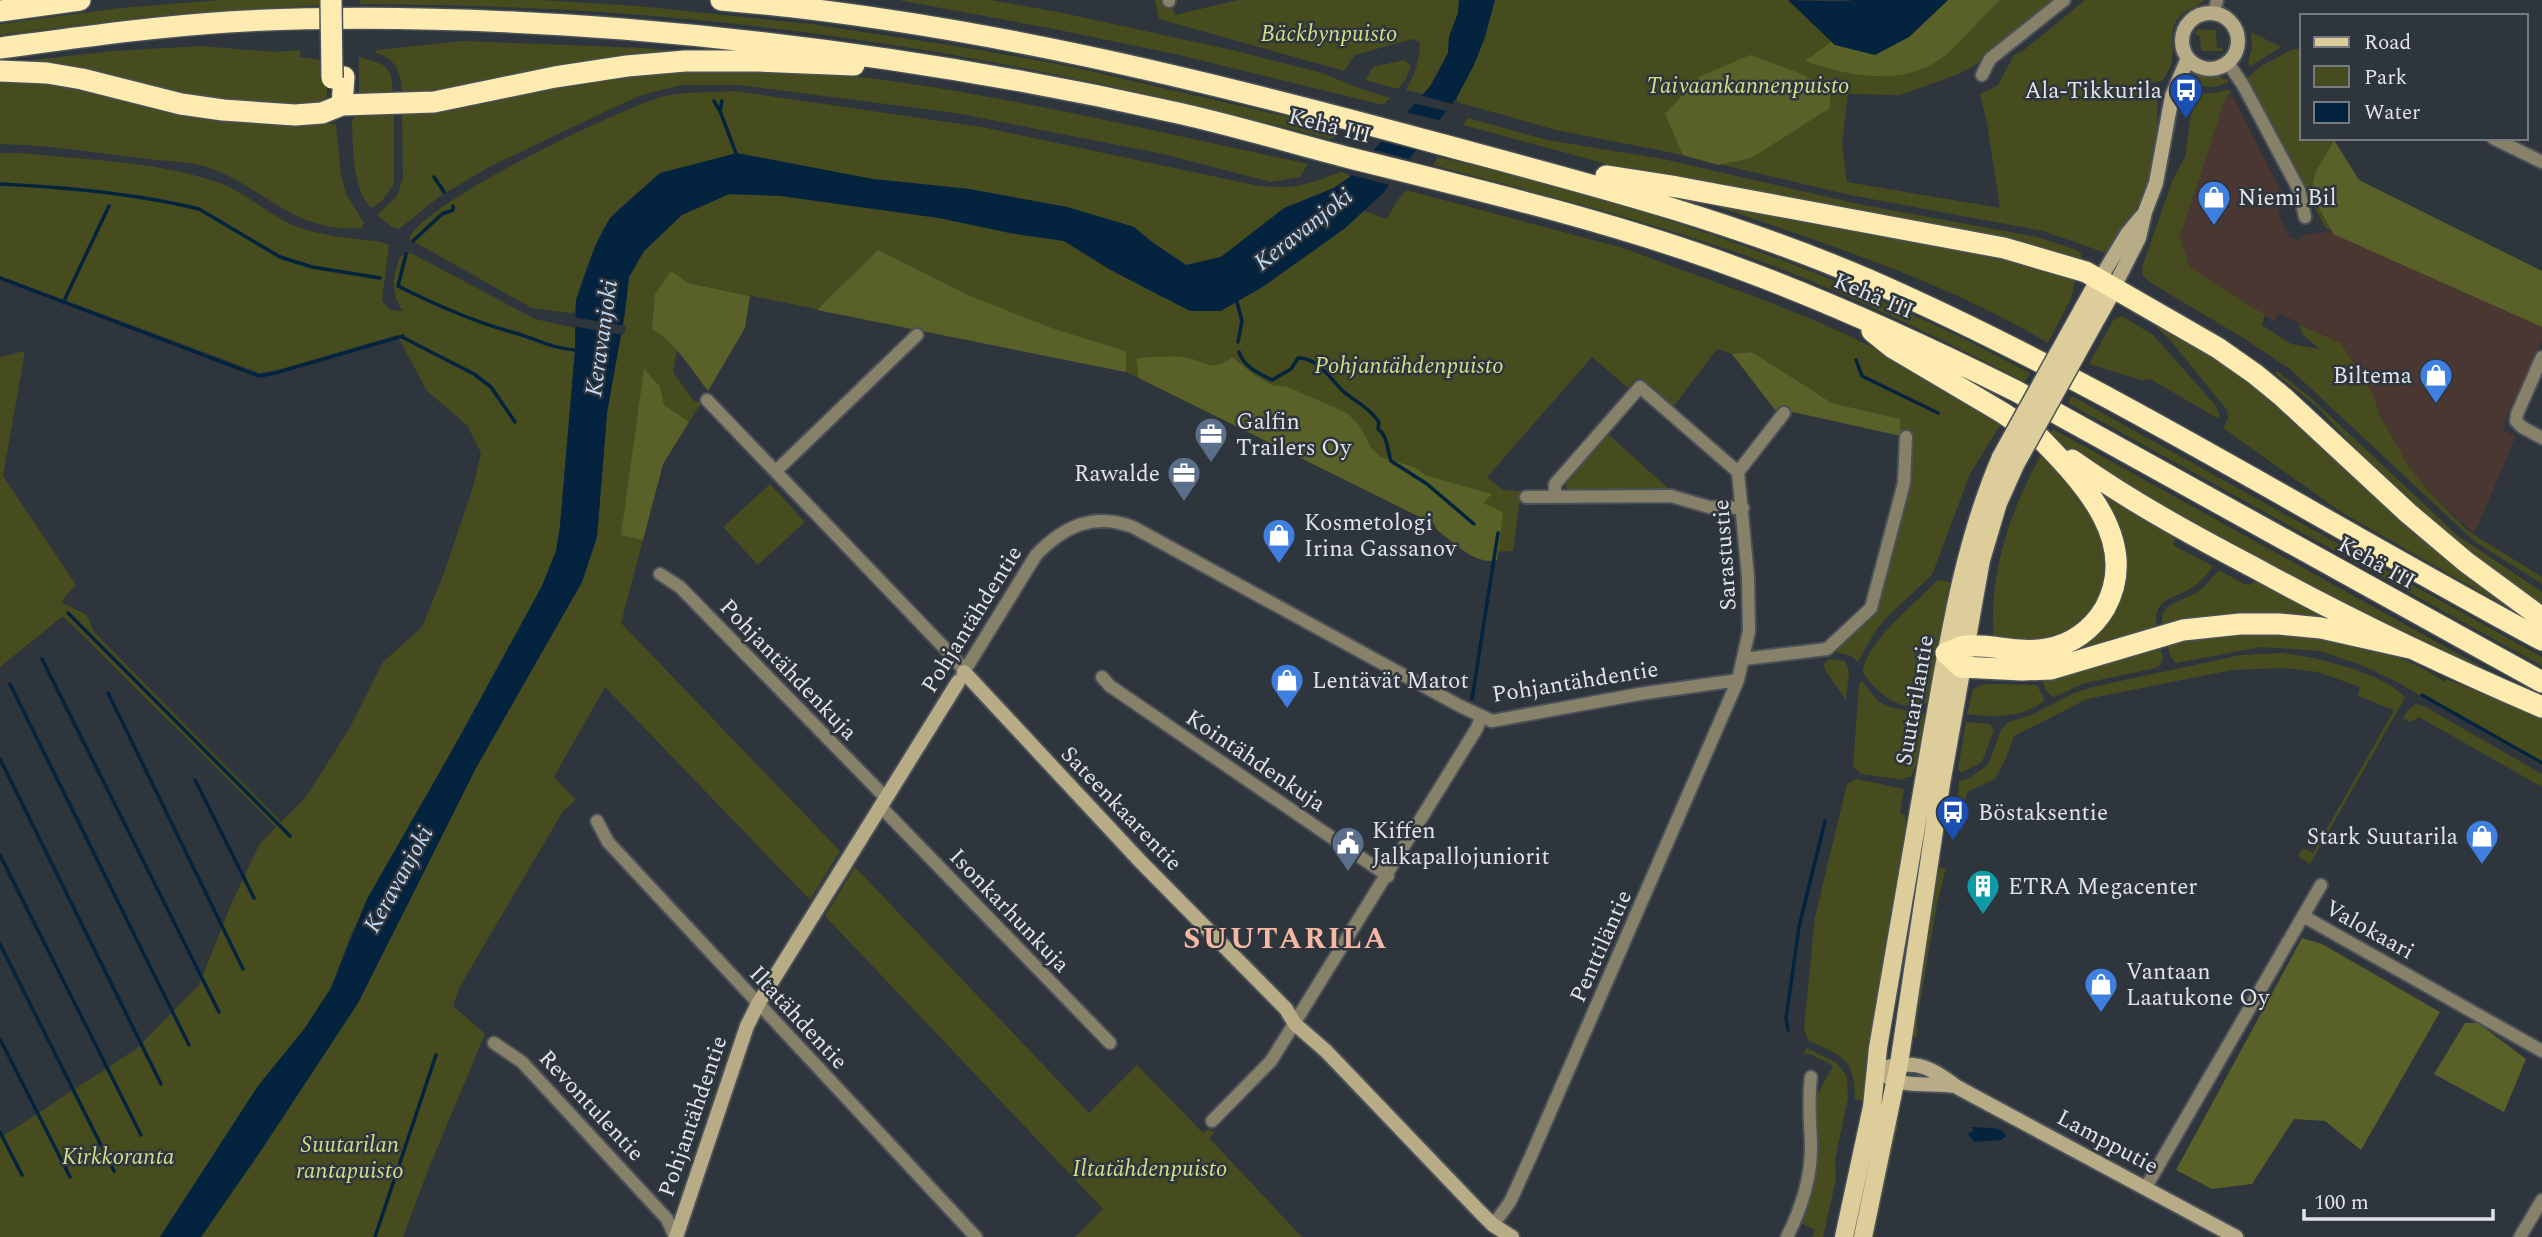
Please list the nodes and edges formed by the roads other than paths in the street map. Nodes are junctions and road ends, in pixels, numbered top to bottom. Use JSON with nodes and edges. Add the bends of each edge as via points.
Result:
{"nodes":[{"id":1,"x":80,"y":0,"type":"edge"},
{"id":2,"x":331,"y":0,"type":"edge"},
{"id":3,"x":343,"y":0,"type":"edge"},
{"id":4,"x":720,"y":0,"type":"edge"},
{"id":5,"x":842,"y":0,"type":"edge"},
{"id":6,"x":2064,"y":0,"type":"edge"},
{"id":7,"x":2216,"y":7,"type":"edge"},
{"id":8,"x":0,"y":11,"type":"edge"},
{"id":9,"x":912,"y":25,"type":"junction"},
{"id":10,"x":0,"y":48,"type":"edge"},
{"id":11,"x":2188,"y":58,"type":"junction"},
{"id":12,"x":2228,"y":63,"type":"junction"},
{"id":13,"x":933,"y":66,"type":"junction"},
{"id":14,"x":0,"y":71,"type":"edge"},
{"id":15,"x":1982,"y":75,"type":"dead end"},
{"id":16,"x":338,"y":78,"type":"junction"},
{"id":17,"x":342,"y":105,"type":"junction"},
{"id":18,"x":2497,"y":140,"type":"edge"},
{"id":19,"x":2542,"y":162,"type":"edge"},
{"id":20,"x":1515,"y":163,"type":"junction"},
{"id":21,"x":2305,"y":217,"type":"dead end"},
{"id":22,"x":2107,"y":283,"type":"junction"},
{"id":23,"x":1849,"y":312,"type":"junction"},
{"id":24,"x":917,"y":335,"type":"dead end"},
{"id":25,"x":2542,"y":357,"type":"edge"},
{"id":26,"x":707,"y":400,"type":"dead end"},
{"id":27,"x":1784,"y":413,"type":"dead end"},
{"id":28,"x":1906,"y":438,"type":"dead end"},
{"id":29,"x":2040,"y":438,"type":"junction"},
{"id":30,"x":2542,"y":438,"type":"edge"},
{"id":31,"x":776,"y":471,"type":"junction"},
{"id":32,"x":1738,"y":472,"type":"junction"},
{"id":33,"x":1555,"y":496,"type":"junction"},
{"id":34,"x":1526,"y":497,"type":"dead end"},
{"id":35,"x":1743,"y":508,"type":"junction"},
{"id":36,"x":660,"y":574,"type":"dead end"},
{"id":37,"x":2542,"y":618,"type":"edge"},
{"id":38,"x":2542,"y":640,"type":"edge"},
{"id":39,"x":2410,"y":648,"type":"junction"},
{"id":40,"x":1957,"y":655,"type":"junction"},
{"id":41,"x":1744,"y":659,"type":"junction"},
{"id":42,"x":961,"y":677,"type":"junction"},
{"id":43,"x":1102,"y":677,"type":"dead end"},
{"id":44,"x":1738,"y":680,"type":"junction"},
{"id":45,"x":2542,"y":682,"type":"edge"},
{"id":46,"x":2542,"y":707,"type":"edge"},
{"id":47,"x":1481,"y":716,"type":"junction"},
{"id":48,"x":882,"y":802,"type":"junction"},
{"id":49,"x":597,"y":821,"type":"dead end"},
{"id":50,"x":1388,"y":876,"type":"junction"},
{"id":51,"x":2321,"y":885,"type":"dead end"},
{"id":52,"x":2303,"y":916,"type":"junction"},
{"id":53,"x":758,"y":1004,"type":"junction"},
{"id":54,"x":1295,"y":1024,"type":"junction"},
{"id":55,"x":494,"y":1043,"type":"dead end"},
{"id":56,"x":1110,"y":1043,"type":"dead end"},
{"id":57,"x":2542,"y":1051,"type":"edge"},
{"id":58,"x":1899,"y":1064,"type":"junction"},
{"id":59,"x":1875,"y":1070,"type":"junction"},
{"id":60,"x":1811,"y":1077,"type":"dead end"},
{"id":61,"x":1896,"y":1082,"type":"junction"},
{"id":62,"x":1957,"y":1087,"type":"junction"},
{"id":63,"x":1212,"y":1121,"type":"dead end"},
{"id":64,"x":2146,"y":1187,"type":"junction"},
{"id":65,"x":2542,"y":1200,"type":"edge"},
{"id":66,"x":1493,"y":1225,"type":"junction"},
{"id":67,"x":675,"y":1237,"type":"edge"},
{"id":68,"x":976,"y":1237,"type":"edge"},
{"id":69,"x":1512,"y":1237,"type":"edge"},
{"id":70,"x":1787,"y":1237,"type":"edge"},
{"id":71,"x":1844,"y":1237,"type":"edge"},
{"id":72,"x":1863,"y":1237,"type":"edge"},
{"id":73,"x":2236,"y":1237,"type":"edge"},
{"id":74,"x":2520,"y":1237,"type":"edge"}],
"edges":[{"from":1,"to":8,"type":"highway"},
{"from":2,"to":16,"type":"highway","bridge":true},
{"from":3,"to":16,"type":"highway"},
{"from":4,"to":9,"type":"highway","name":"Kehä III"},
{"from":5,"to":9,"type":"highway"},
{"from":6,"to":15,"type":"street","via":[[1990,59]]},
{"from":7,"to":11,"type":"street","name":"Suutarilantie","via":[[2186,27],[2182,43]]},
{"from":7,"to":12,"type":"street","name":"Suutarilantie","via":[[2237,34],[2236,50]]},
{"from":9,"to":20,"type":"highway","name":"Kehä III","via":[[1087,57]]},
{"from":10,"to":13,"type":"highway","name":"Kehä III","via":[[225,22],[384,18],[537,22],[689,34]]},
{"from":11,"to":12,"type":"street","via":[[2206,68]]},
{"from":11,"to":22,"type":"street","name":"Suutarilantie","via":[[2172,96],[2159,172],[2139,238]]},
{"from":12,"to":21,"type":"street","via":[[2299,190]]},
{"from":13,"to":17,"type":"highway","via":[[685,61],[627,66],[450,100]]},
{"from":13,"to":23,"type":"highway","name":"Kehä III","via":[[1182,114],[1439,180],[1657,241]]},
{"from":14,"to":17,"type":"highway","via":[[70,76],[223,110],[309,114]]},
{"from":16,"to":17,"type":"highway"},
{"from":18,"to":19,"type":"street"},
{"from":20,"to":22,"type":"highway","via":[[1676,187],[2004,248],[2071,266]]},
{"from":20,"to":38,"type":"highway","name":"Kehä III","via":[[1769,241],[1963,323]]},
{"from":22,"to":37,"type":"highway","via":[[2255,374],[2417,521]]},
{"from":22,"to":40,"type":"main road","name":"Suutarilantie","bridge":true,"via":[[2008,461]]},
{"from":23,"to":29,"type":"highway","via":[[1893,348]]},
{"from":23,"to":45,"type":"highway","name":"Kehä III","via":[[2016,391]]},
{"from":24,"to":31,"type":"street"},
{"from":25,"to":30,"type":"street","via":[[2516,421]]},
{"from":26,"to":31,"type":"street","name":"Sateenkaarentie"},
{"from":27,"to":32,"type":"street"},
{"from":28,"to":41,"type":"street","via":[[1904,483],[1871,608],[1827,649]]},
{"from":29,"to":39,"type":"highway","via":[[2169,523]]},
{"from":29,"to":40,"type":"highway","via":[[2086,488],[2102,513],[2116,551],[2112,593],[2091,628],[2067,643],[2046,649]]},
{"from":31,"to":42,"type":"street","name":"Sateenkaarentie","via":[[957,661]]},
{"from":32,"to":33,"type":"street","name":"Sarastustie","via":[[1640,387],[1555,484]]},
{"from":32,"to":35,"type":"street","name":"Sarastustie"},
{"from":33,"to":34,"type":"street"},
{"from":33,"to":35,"type":"street","via":[[1671,496],[1709,507]]},
{"from":35,"to":41,"type":"street","name":"Sarastustie","via":[[1749,631]]},
{"from":36,"to":48,"type":"street","name":"Pohjantähdenkuja","via":[[680,587]]},
{"from":39,"to":40,"type":"highway","via":[[2321,628],[2240,624],[2183,630],[2051,669],[2022,670]]},
{"from":39,"to":46,"type":"highway"},
{"from":40,"to":58,"type":"main road","name":"Suutarilantie"},
{"from":40,"to":59,"type":"main road","name":"Suutarilantie"},
{"from":41,"to":44,"type":"street","name":"Sarastustie"},
{"from":42,"to":47,"type":"street","name":"Pohjantähdentie","via":[[1036,555],[1065,531],[1106,520],[1133,527]]},
{"from":42,"to":48,"type":"street","name":"Pohjantähdentie"},
{"from":42,"to":54,"type":"street","name":"Sateenkaarentie","via":[[1286,1009]]},
{"from":43,"to":50,"type":"street","name":"Kointähdenkuja"},
{"from":44,"to":47,"type":"street","name":"Pohjantähdentie","via":[[1492,720]]},
{"from":44,"to":66,"type":"street","name":"Penttiläntie","via":[[1536,1146],[1510,1202]]},
{"from":47,"to":50,"type":"street"},
{"from":48,"to":53,"type":"street","name":"Pohjantähdentie"},
{"from":48,"to":56,"type":"street","name":"Isonkarhunkuja"},
{"from":49,"to":53,"type":"street","name":"Iltatähdentie","via":[[608,842]]},
{"from":50,"to":54,"type":"street"},
{"from":51,"to":52,"type":"street"},
{"from":52,"to":57,"type":"street","name":"Valokaari"},
{"from":52,"to":64,"type":"street","name":"Valokaari"},
{"from":53,"to":67,"type":"street","name":"Pohjantähdentie"},
{"from":53,"to":68,"type":"street","name":"Iltatähdentie"},
{"from":54,"to":63,"type":"street","via":[[1271,1061]]},
{"from":54,"to":66,"type":"street","name":"Sateenkaarentie"},
{"from":55,"to":67,"type":"street","name":"Revontulentie","via":[[522,1062],[667,1219]]},
{"from":58,"to":59,"type":"street","name":"Lampputie"},
{"from":58,"to":61,"type":"main road","name":"Suutarilantie"},
{"from":58,"to":62,"type":"street","name":"Lampputie","via":[[1933,1069]]},
{"from":59,"to":61,"type":"street","name":"Lampputie"},
{"from":59,"to":71,"type":"main road","name":"Suutarilantie","via":[[1872,1107]]},
{"from":60,"to":70,"type":"street","via":[[1808,1182]]},
{"from":61,"to":62,"type":"street","name":"Lampputie"},
{"from":61,"to":72,"type":"main road","name":"Suutarilantie"},
{"from":62,"to":64,"type":"street","name":"Lampputie"},
{"from":64,"to":73,"type":"street","name":"Lampputie"},
{"from":65,"to":74,"type":"street"},
{"from":66,"to":69,"type":"street","name":"Sateenkaarentie"}]}
